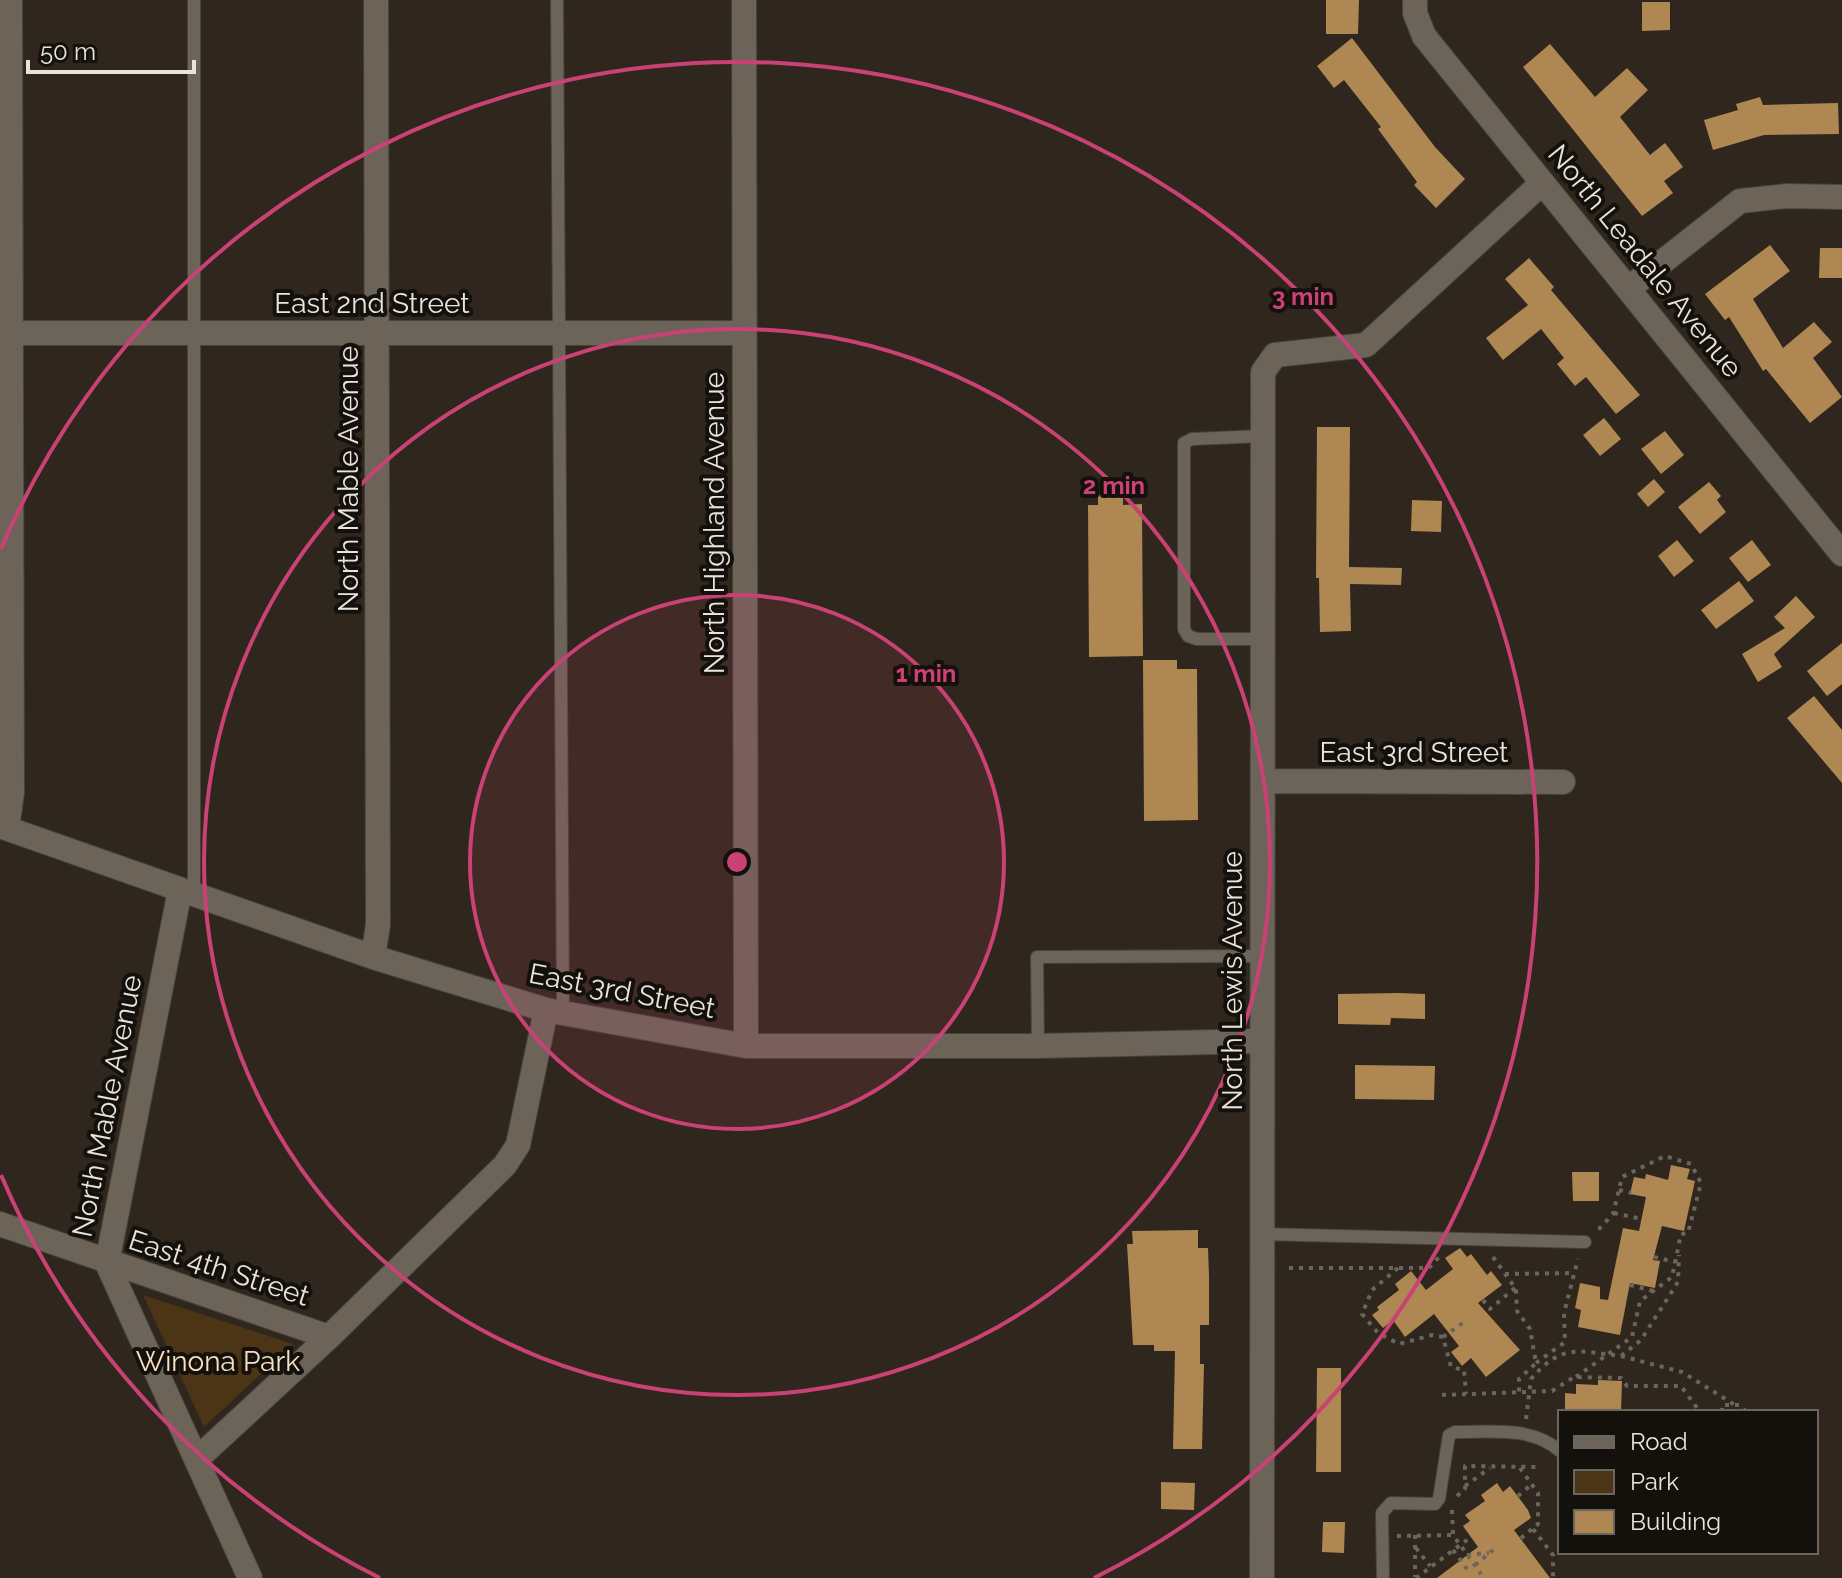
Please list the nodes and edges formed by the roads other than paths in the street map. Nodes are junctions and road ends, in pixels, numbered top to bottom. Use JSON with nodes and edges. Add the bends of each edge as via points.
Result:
{"nodes":[{"id":1,"x":10,"y":0,"type":"edge"},
{"id":2,"x":194,"y":0,"type":"edge"},
{"id":3,"x":376,"y":0,"type":"edge"},
{"id":4,"x":557,"y":0,"type":"edge"},
{"id":5,"x":744,"y":0,"type":"edge"},
{"id":6,"x":1415,"y":0,"type":"edge"},
{"id":7,"x":1542,"y":183,"type":"junction"},
{"id":8,"x":1842,"y":197,"type":"edge"},
{"id":9,"x":1628,"y":289,"type":"junction"},
{"id":10,"x":6,"y":333,"type":"edge"},
{"id":11,"x":196,"y":333,"type":"junction"},
{"id":12,"x":378,"y":333,"type":"junction"},
{"id":13,"x":559,"y":333,"type":"junction"},
{"id":14,"x":743,"y":333,"type":"junction"},
{"id":15,"x":1263,"y":436,"type":"junction"},
{"id":16,"x":1842,"y":554,"type":"edge"},
{"id":17,"x":1264,"y":639,"type":"junction"},
{"id":18,"x":1264,"y":781,"type":"junction"},
{"id":19,"x":1563,"y":782,"type":"dead end"},
{"id":20,"x":3,"y":827,"type":"edge"},
{"id":21,"x":187,"y":893,"type":"junction"},
{"id":22,"x":1262,"y":956,"type":"junction"},
{"id":23,"x":373,"y":957,"type":"junction"},
{"id":24,"x":554,"y":1012,"type":"junction"},
{"id":25,"x":1260,"y":1041,"type":"junction"},
{"id":26,"x":746,"y":1046,"type":"junction"},
{"id":27,"x":1038,"y":1046,"type":"junction"},
{"id":28,"x":0,"y":1224,"type":"edge"},
{"id":29,"x":1262,"y":1234,"type":"junction"},
{"id":30,"x":1584,"y":1242,"type":"road end"},
{"id":31,"x":107,"y":1263,"type":"junction"},
{"id":32,"x":329,"y":1337,"type":"junction"},
{"id":33,"x":1558,"y":1449,"type":"edge"},
{"id":34,"x":197,"y":1459,"type":"junction"},
{"id":35,"x":250,"y":1578,"type":"edge"},
{"id":36,"x":1262,"y":1578,"type":"edge"},
{"id":37,"x":1383,"y":1578,"type":"edge"}],
"edges":[{"from":1,"to":10,"type":"street"},
{"from":2,"to":11,"type":"lane"},
{"from":3,"to":12,"type":"street","name":"North Mable Avenue"},
{"from":4,"to":13,"type":"lane"},
{"from":5,"to":14,"type":"street","name":"North Highland Avenue"},
{"from":6,"to":7,"type":"street","name":"North Leadale Avenue","via":[[1424,36]]},
{"from":7,"to":9,"type":"street","name":"North Leadale Avenue"},
{"from":7,"to":15,"type":"street","name":"North Lewis Avenue","via":[[1377,338],[1366,345],[1275,355],[1267,363],[1262,384]]},
{"from":8,"to":9,"type":"street","via":[[1740,201]]},
{"from":9,"to":16,"type":"street","name":"North Leadale Avenue"},
{"from":10,"to":11,"type":"street","name":"East 2nd Street"},
{"from":10,"to":20,"type":"street","via":[[12,793]]},
{"from":11,"to":12,"type":"street","name":"East 2nd Street"},
{"from":11,"to":21,"type":"lane"},
{"from":12,"to":13,"type":"street","name":"East 2nd Street"},
{"from":12,"to":23,"type":"street","name":"North Mable Avenue","via":[[378,925]]},
{"from":13,"to":14,"type":"street","name":"East 2nd Street"},
{"from":13,"to":24,"type":"lane"},
{"from":14,"to":26,"type":"street","name":"North Highland Avenue"},
{"from":15,"to":17,"type":"street","name":"North Lewis Avenue"},
{"from":15,"to":17,"type":"lane","via":[[1184,443],[1184,629],[1197,639]]},
{"from":17,"to":18,"type":"street","name":"North Lewis Avenue"},
{"from":18,"to":19,"type":"street","name":"East 3rd Street"},
{"from":18,"to":22,"type":"street","name":"North Lewis Avenue"},
{"from":20,"to":21,"type":"street","name":"East 3rd Street"},
{"from":21,"to":23,"type":"street","name":"East 3rd Street"},
{"from":21,"to":31,"type":"street","name":"North Mable Avenue"},
{"from":22,"to":25,"type":"street","name":"North Lewis Avenue"},
{"from":22,"to":27,"type":"lane","via":[[1037,957]]},
{"from":23,"to":24,"type":"street","name":"East 3rd Street"},
{"from":24,"to":26,"type":"street","name":"East 3rd Street"},
{"from":24,"to":32,"type":"street","via":[[518,1145],[505,1165]]},
{"from":25,"to":27,"type":"street","name":"East 3rd Street"},
{"from":25,"to":29,"type":"street","name":"North Lewis Avenue"},
{"from":26,"to":27,"type":"street","name":"East 3rd Street"},
{"from":28,"to":31,"type":"street","name":"East 4th Street"},
{"from":29,"to":30,"type":"lane"},
{"from":29,"to":36,"type":"street","name":"North Lewis Avenue"},
{"from":31,"to":32,"type":"street","name":"East 4th Street"},
{"from":31,"to":34,"type":"street","name":"North Mable Avenue"},
{"from":32,"to":34,"type":"street"},
{"from":33,"to":37,"type":"lane","via":[[1525,1433],[1449,1435],[1435,1504],[1391,1503],[1382,1513]]},
{"from":34,"to":35,"type":"street"}]}
